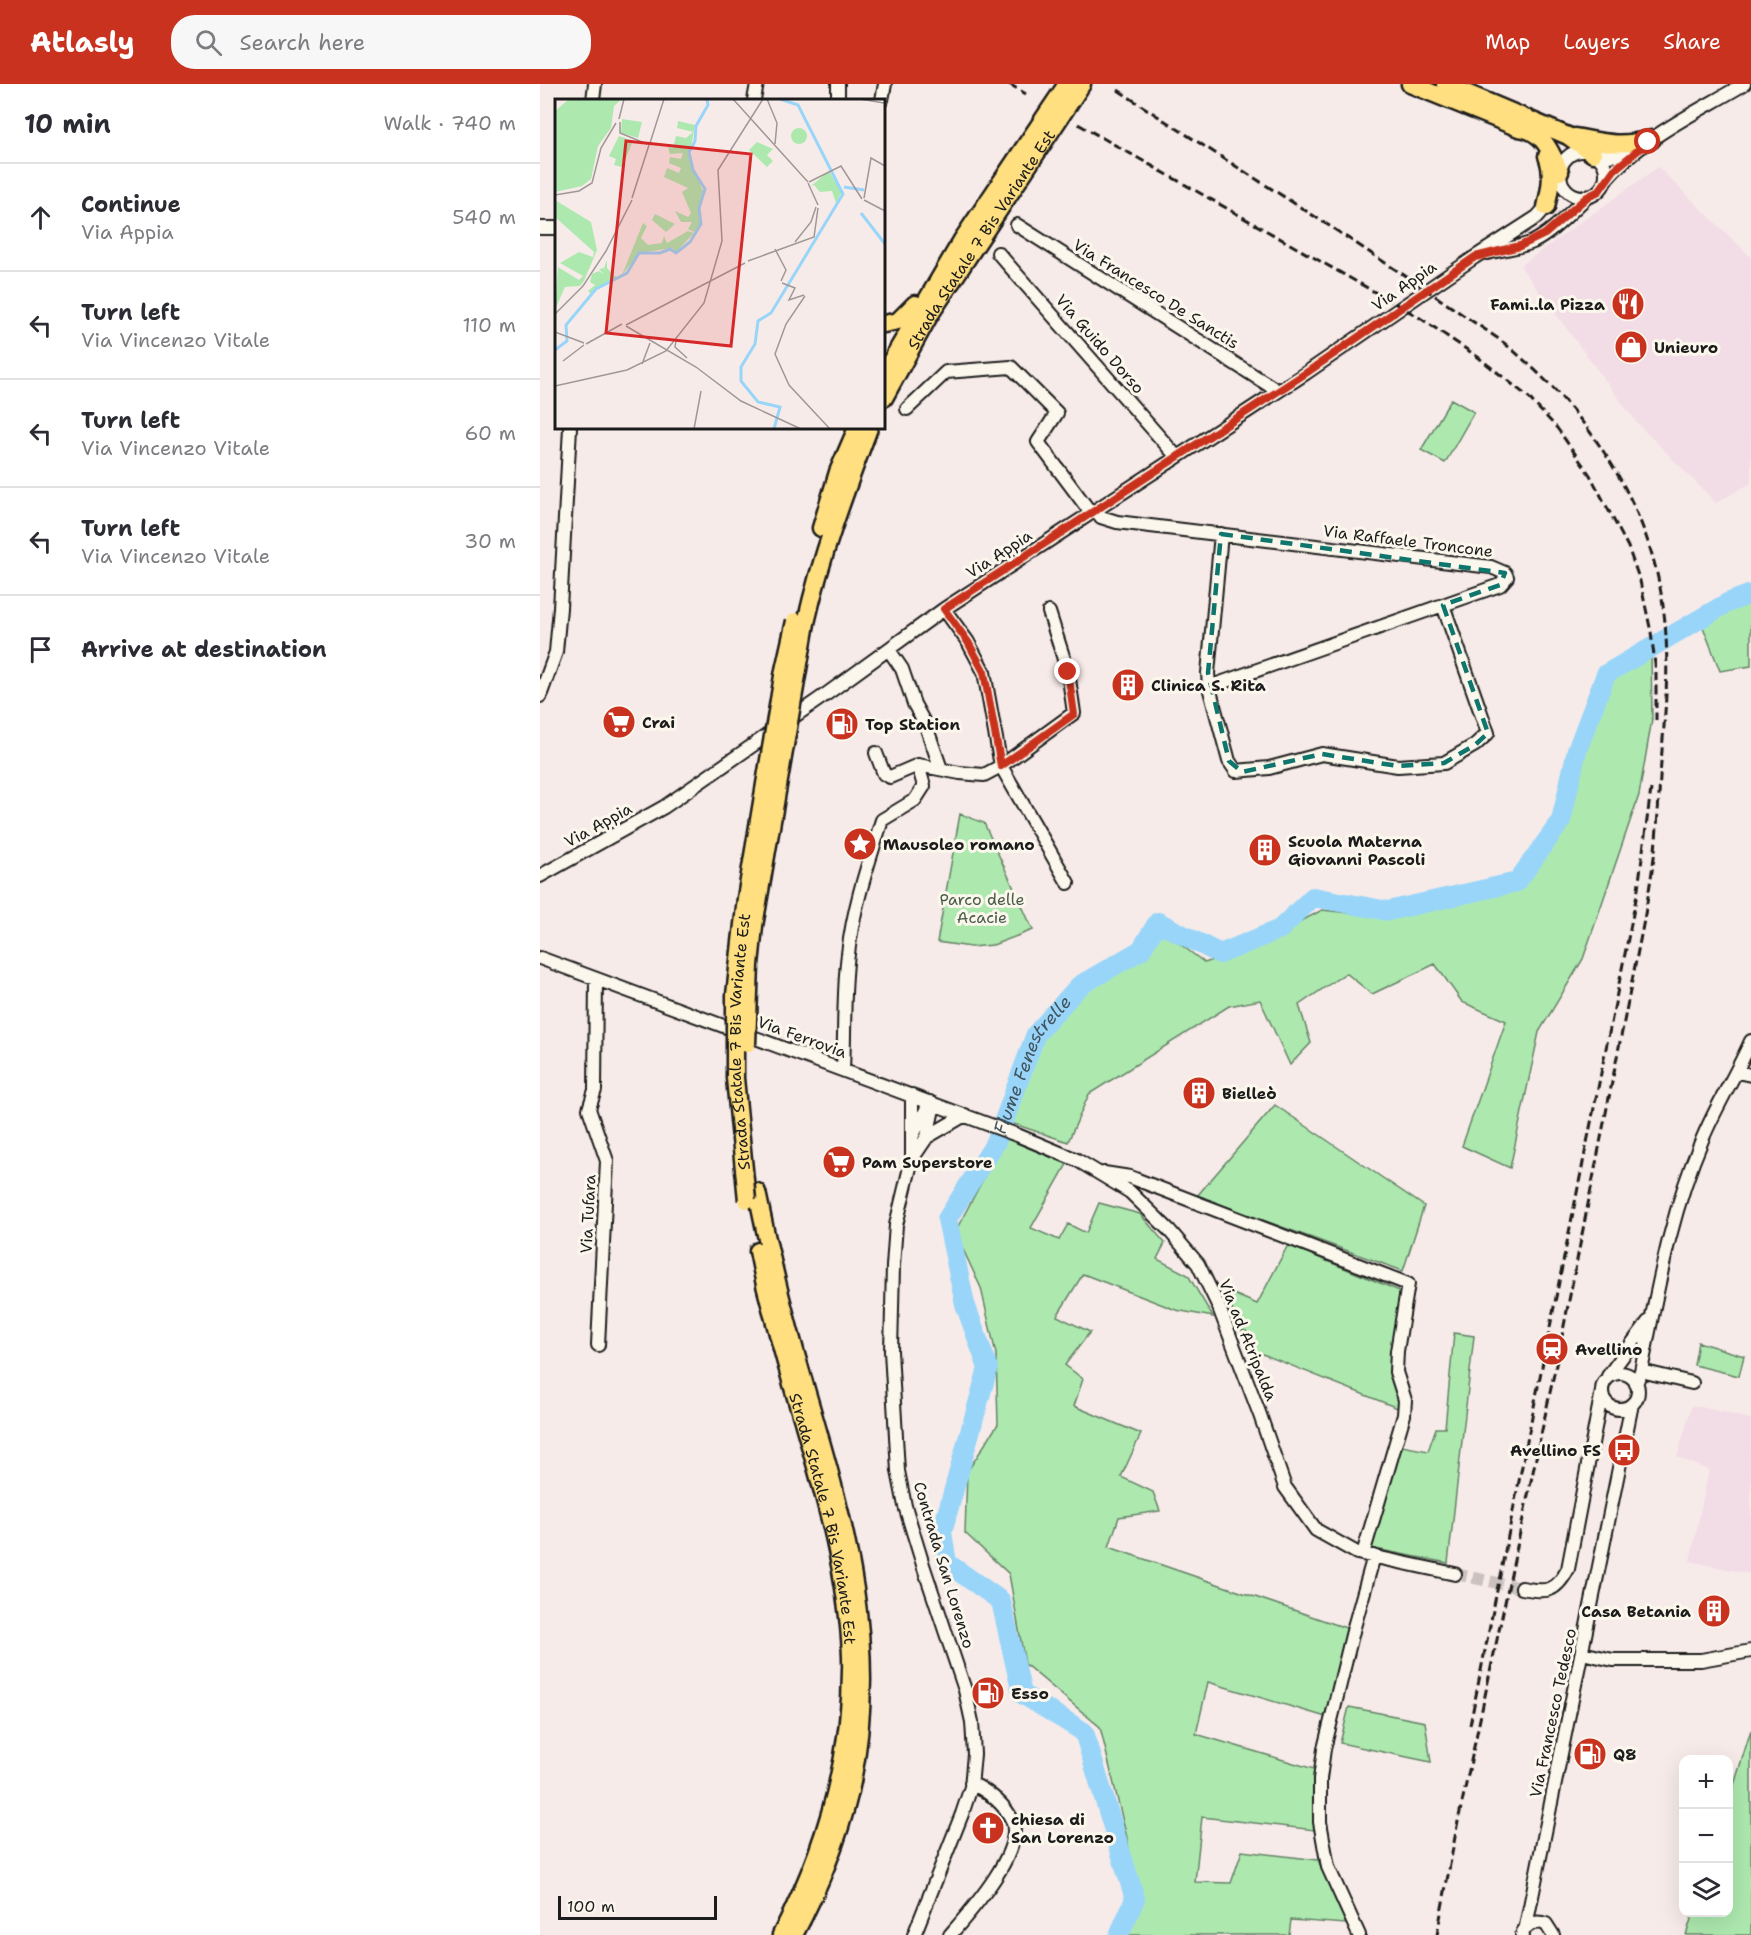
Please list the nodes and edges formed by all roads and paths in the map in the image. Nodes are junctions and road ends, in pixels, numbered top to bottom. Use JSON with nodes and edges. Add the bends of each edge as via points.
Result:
{"nodes":[{"id":1,"x":595,"y":84,"type":"edge"},
{"id":2,"x":757,"y":84,"type":"edge"},
{"id":3,"x":885,"y":84,"type":"edge"},
{"id":4,"x":1067,"y":84,"type":"edge"},
{"id":5,"x":1082,"y":84,"type":"edge"},
{"id":6,"x":1410,"y":84,"type":"edge"},
{"id":7,"x":1445,"y":84,"type":"edge"},
{"id":8,"x":1744,"y":84,"type":"edge"},
{"id":9,"x":593,"y":99,"type":"edge"},
{"id":10,"x":754,"y":99,"type":"edge"},
{"id":11,"x":882,"y":99,"type":"edge"},
{"id":12,"x":1519,"y":128,"type":"junction"},
{"id":13,"x":1568,"y":136,"type":"junction"},
{"id":14,"x":1652,"y":139,"type":"junction"},
{"id":15,"x":1636,"y":151,"type":"junction"},
{"id":16,"x":1594,"y":155,"type":"junction"},
{"id":17,"x":1560,"y":173,"type":"junction"},
{"id":18,"x":1604,"y":182,"type":"junction"},
{"id":19,"x":1587,"y":197,"type":"junction"},
{"id":20,"x":1546,"y":207,"type":"junction"},
{"id":21,"x":1017,"y":225,"type":"dead end"},
{"id":22,"x":998,"y":253,"type":"dead end"},
{"id":23,"x":1475,"y":257,"type":"junction"},
{"id":24,"x":940,"y":276,"type":"junction"},
{"id":25,"x":885,"y":324,"type":"edge"},
{"id":26,"x":885,"y":371,"type":"edge"},
{"id":27,"x":1278,"y":391,"type":"junction"},
{"id":28,"x":885,"y":396,"type":"edge"},
{"id":29,"x":908,"y":410,"type":"dead end"},
{"id":30,"x":570,"y":429,"type":"edge"},
{"id":31,"x":846,"y":429,"type":"edge"},
{"id":32,"x":857,"y":429,"type":"edge"},
{"id":33,"x":869,"y":429,"type":"edge"},
{"id":34,"x":1177,"y":457,"type":"junction"},
{"id":35,"x":838,"y":472,"type":"junction"},
{"id":36,"x":1093,"y":512,"type":"junction"},
{"id":37,"x":1221,"y":534,"type":"junction"},
{"id":38,"x":1443,"y":605,"type":"junction"},
{"id":39,"x":944,"y":609,"type":"junction"},
{"id":40,"x":1049,"y":612,"type":"dead end"},
{"id":41,"x":801,"y":622,"type":"junction"},
{"id":42,"x":889,"y":650,"type":"junction"},
{"id":43,"x":1209,"y":687,"type":"junction"},
{"id":44,"x":540,"y":696,"type":"edge"},
{"id":45,"x":876,"y":753,"type":"dead end"},
{"id":46,"x":918,"y":765,"type":"junction"},
{"id":47,"x":1001,"y":766,"type":"junction"},
{"id":48,"x":941,"y":769,"type":"junction"},
{"id":49,"x":540,"y":876,"type":"edge"},
{"id":50,"x":1068,"y":883,"type":"dead end"},
{"id":51,"x":540,"y":958,"type":"edge"},
{"id":52,"x":596,"y":979,"type":"junction"},
{"id":53,"x":1751,"y":1041,"type":"edge"},
{"id":54,"x":843,"y":1069,"type":"junction"},
{"id":55,"x":1737,"y":1072,"type":"junction"},
{"id":56,"x":1751,"y":1075,"type":"edge"},
{"id":57,"x":912,"y":1095,"type":"junction"},
{"id":58,"x":932,"y":1103,"type":"junction"},
{"id":59,"x":965,"y":1115,"type":"junction"},
{"id":60,"x":984,"y":1122,"type":"joint"},
{"id":61,"x":927,"y":1137,"type":"junction"},
{"id":62,"x":911,"y":1142,"type":"junction"},
{"id":63,"x":912,"y":1159,"type":"junction"},
{"id":64,"x":1097,"y":1173,"type":"junction"},
{"id":65,"x":752,"y":1196,"type":"junction"},
{"id":66,"x":1652,"y":1316,"type":"junction"},
{"id":67,"x":598,"y":1345,"type":"dead end"},
{"id":68,"x":1641,"y":1371,"type":"junction"},
{"id":69,"x":1692,"y":1383,"type":"dead end"},
{"id":70,"x":1636,"y":1384,"type":"junction"},
{"id":71,"x":1604,"y":1385,"type":"junction"},
{"id":72,"x":1621,"y":1406,"type":"junction"},
{"id":73,"x":1596,"y":1421,"type":"junction"},
{"id":74,"x":1369,"y":1555,"type":"junction"},
{"id":75,"x":1455,"y":1574,"type":"tunnel mouth"},
{"id":76,"x":1522,"y":1588,"type":"tunnel mouth"},
{"id":77,"x":1751,"y":1651,"type":"edge"},
{"id":78,"x":1582,"y":1653,"type":"junction"},
{"id":79,"x":971,"y":1783,"type":"junction"},
{"id":80,"x":1535,"y":1887,"type":"junction"},
{"id":81,"x":1548,"y":1928,"type":"edge"},
{"id":82,"x":1524,"y":1931,"type":"edge"},
{"id":83,"x":781,"y":1935,"type":"edge"},
{"id":84,"x":794,"y":1935,"type":"edge"},
{"id":85,"x":914,"y":1935,"type":"edge"},
{"id":86,"x":950,"y":1935,"type":"edge"},
{"id":87,"x":1359,"y":1935,"type":"edge"},
{"id":88,"x":1562,"y":1935,"type":"edge"}],
"edges":[{"from":1,"to":9,"type":"street"},
{"from":2,"to":10,"type":"street"},
{"from":3,"to":11,"type":"street"},
{"from":4,"to":24,"type":"highway","name":"Strada Statale 7 Bis Variante Est"},
{"from":5,"to":28,"type":"highway","name":"Strada Statale 7 Bis Variante Est","via":[[929,316]]},
{"from":6,"to":12,"type":"highway"},
{"from":7,"to":13,"type":"highway"},
{"from":8,"to":14,"type":"street","name":"Via Appia"},
{"from":12,"to":17,"type":"highway","via":[[1544,140]]},
{"from":12,"to":20,"type":"highway","via":[[1536,141],[1548,159],[1551,187]]},
{"from":13,"to":14,"type":"highway","via":[[1615,144]]},
{"from":13,"to":16,"type":"highway"},
{"from":14,"to":15,"type":"street","name":"Via Appia"},
{"from":15,"to":16,"type":"street","name":"Via Appia"},
{"from":15,"to":18,"type":"street","name":"Via Appia"},
{"from":16,"to":17,"type":"street","name":"Via Appia","via":[[1571,155]]},
{"from":16,"to":18,"type":"street","via":[[1603,164]]},
{"from":17,"to":19,"type":"street","via":[[1562,183],[1572,194]]},
{"from":17,"to":20,"type":"street","name":"Via Appia"},
{"from":18,"to":19,"type":"street","name":"Via Appia","via":[[1599,191]]},
{"from":19,"to":23,"type":"street","name":"Via Appia","via":[[1533,241]]},
{"from":20,"to":23,"type":"street","name":"Via Appia"},
{"from":21,"to":27,"type":"street","name":"Via Francesco De Sanctis"},
{"from":22,"to":34,"type":"street","name":"Via Guido Dorso"},
{"from":23,"to":27,"type":"street","name":"Via Appia"},
{"from":24,"to":25,"type":"highway","via":[[902,318]]},
{"from":24,"to":26,"type":"highway","name":"Strada Statale 7 Bis Variante Est"},
{"from":27,"to":34,"type":"street","name":"Via Appia"},
{"from":29,"to":36,"type":"street","via":[[946,372],[1011,367],[1057,413],[1038,442]]},
{"from":30,"to":44,"type":"street","via":[[556,652]]},
{"from":31,"to":35,"type":"highway"},
{"from":32,"to":35,"type":"highway","name":"Strada Statale 7 Bis Variante Est"},
{"from":33,"to":41,"type":"highway","name":"Strada Statale 7 Bis Variante Est"},
{"from":34,"to":36,"type":"street","name":"Via Appia"},
{"from":35,"to":41,"type":"highway","name":"Strada Statale 7 Bis Variante Est","via":[[806,576]]},
{"from":36,"to":37,"type":"street","name":"Via Raffaele Troncone","via":[[1117,522]]},
{"from":36,"to":39,"type":"street","name":"Via Appia"},
{"from":37,"to":38,"type":"street","name":"Via Raffaele Troncone","via":[[1491,567],[1507,577],[1500,585]]},
{"from":37,"to":43,"type":"street"},
{"from":38,"to":43,"type":"street","name":"Via Raffaele Troncone"},
{"from":38,"to":43,"type":"street","via":[[1488,733],[1444,763],[1398,766],[1322,754],[1269,768],[1236,771],[1228,761]]},
{"from":39,"to":42,"type":"street","name":"Via Appia"},
{"from":39,"to":47,"type":"street","via":[[984,672]]},
{"from":40,"to":47,"type":"street","via":[[1068,672],[1074,714]]},
{"from":41,"to":65,"type":"highway","name":"Strada Statale 7 Bis Variante Est","bridge":true,"via":[[750,965],[747,1086]]},
{"from":42,"to":48,"type":"street","via":[[902,669]]},
{"from":42,"to":49,"type":"street","name":"Via Appia","via":[[664,807]]},
{"from":45,"to":46,"type":"street","via":[[884,774],[891,777]]},
{"from":46,"to":48,"type":"street"},
{"from":46,"to":54,"type":"street","via":[[924,786],[915,800],[882,820],[854,919],[848,956]]},
{"from":47,"to":48,"type":"street","via":[[984,774]]},
{"from":47,"to":50,"type":"street"},
{"from":51,"to":52,"type":"street","name":"Via Ferrovia"},
{"from":52,"to":54,"type":"street","name":"Via Ferrovia"},
{"from":52,"to":67,"type":"street","name":"Via Tufara","via":[[595,1090],[589,1109],[607,1161]]},
{"from":53,"to":55,"type":"street"},
{"from":54,"to":57,"type":"street","name":"Via Ferrovia"},
{"from":55,"to":56,"type":"street"},
{"from":55,"to":66,"type":"street","via":[[1702,1140],[1681,1200]]},
{"from":57,"to":58,"type":"street","name":"Via Ferrovia"},
{"from":57,"to":62,"type":"street","name":"Contrada San Lorenzo"},
{"from":58,"to":59,"type":"street","name":"Via Ferrovia"},
{"from":58,"to":61,"type":"street","name":"Contrada San Lorenzo"},
{"from":58,"to":62,"type":"street","name":"Contrada San Lorenzo"},
{"from":59,"to":60,"type":"street","name":"Via Ferrovia"},
{"from":59,"to":61,"type":"street","name":"Contrada San Lorenzo"},
{"from":60,"to":64,"type":"street","name":"Via ad Atripalda","via":[[1077,1160]]},
{"from":61,"to":63,"type":"street","name":"Contrada San Lorenzo"},
{"from":62,"to":63,"type":"street","name":"Contrada San Lorenzo"},
{"from":63,"to":79,"type":"street","name":"Contrada San Lorenzo","via":[[897,1216],[893,1266],[891,1351],[898,1471],[905,1506],[965,1690],[972,1722]]},
{"from":64,"to":74,"type":"street","name":"Via ad Atripalda","via":[[1130,1192],[1198,1264],[1229,1334],[1284,1487],[1316,1530],[1357,1553]]},
{"from":64,"to":74,"type":"street","via":[[1130,1177],[1408,1284],[1396,1372],[1405,1400],[1404,1415]]},
{"from":65,"to":83,"type":"highway","name":"Strada Statale 7 Bis Variante Est","via":[[765,1285],[831,1522],[851,1656],[844,1754],[835,1800],[818,1854]]},
{"from":65,"to":84,"type":"highway","name":"Strada Statale 7 Bis Variante Est","via":[[846,1532],[861,1643],[859,1723],[850,1791],[828,1860]]},
{"from":66,"to":68,"type":"street"},
{"from":66,"to":71,"type":"street"},
{"from":68,"to":69,"type":"street"},
{"from":68,"to":70,"type":"street"},
{"from":70,"to":71,"type":"street","via":[[1628,1375],[1616,1373]]},
{"from":70,"to":72,"type":"street","via":[[1637,1394]]},
{"from":71,"to":72,"type":"street","via":[[1603,1398]]},
{"from":71,"to":73,"type":"street"},
{"from":72,"to":73,"type":"street","via":[[1602,1411]]},
{"from":72,"to":78,"type":"street","name":"Via Francesco Tedesco","via":[[1626,1427]]},
{"from":73,"to":76,"type":"street","via":[[1568,1569],[1554,1587],[1538,1592]]},
{"from":74,"to":75,"type":"street","name":"Via ad Atripalda"},
{"from":74,"to":87,"type":"street","via":[[1320,1779],[1320,1822],[1328,1868]]},
{"from":77,"to":78,"type":"street","via":[[1701,1660],[1613,1660]]},
{"from":78,"to":80,"type":"street","name":"Via Francesco Tedesco"},
{"from":79,"to":85,"type":"street","name":"Contrada San Lorenzo"},
{"from":79,"to":86,"type":"street","via":[[990,1792],[1012,1820],[1014,1832],[1002,1866]]},
{"from":80,"to":81,"type":"street","name":"Via Francesco Tedesco","via":[[1538,1912]]},
{"from":80,"to":82,"type":"street","name":"Via Francesco Tedesco"},
{"from":81,"to":82,"type":"street","name":"Via Francesco Tedesco","via":[[1530,1923]]},
{"from":81,"to":88,"type":"street"}]}
